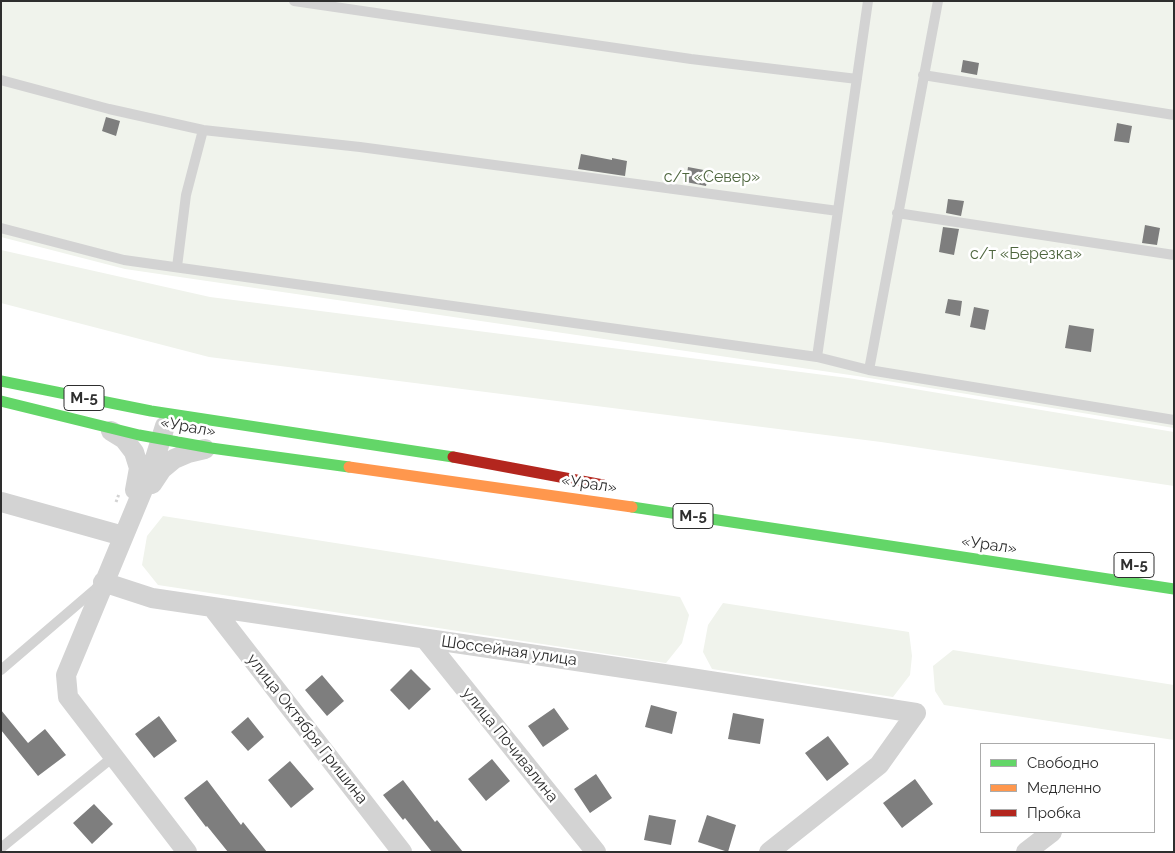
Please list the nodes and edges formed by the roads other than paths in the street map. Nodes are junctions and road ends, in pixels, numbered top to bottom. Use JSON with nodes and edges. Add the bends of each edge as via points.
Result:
{"nodes":[{"id":1,"x":294,"y":1,"type":"edge"},
{"id":2,"x":868,"y":1,"type":"edge"},
{"id":3,"x":938,"y":1,"type":"edge"},
{"id":4,"x":923,"y":75,"type":"junction"},
{"id":5,"x":857,"y":79,"type":"junction"},
{"id":6,"x":1,"y":80,"type":"edge"},
{"id":7,"x":1174,"y":115,"type":"edge"},
{"id":8,"x":203,"y":130,"type":"junction"},
{"id":9,"x":838,"y":211,"type":"junction"},
{"id":10,"x":897,"y":213,"type":"junction"},
{"id":11,"x":1,"y":228,"type":"edge"},
{"id":12,"x":1174,"y":255,"type":"edge"},
{"id":13,"x":177,"y":267,"type":"junction"},
{"id":14,"x":817,"y":356,"type":"junction"},
{"id":15,"x":869,"y":370,"type":"junction"},
{"id":16,"x":1,"y":381,"type":"edge"},
{"id":17,"x":1,"y":401,"type":"edge"},
{"id":18,"x":167,"y":414,"type":"junction"},
{"id":19,"x":1174,"y":420,"type":"edge"},
{"id":20,"x":102,"y":426,"type":"junction"},
{"id":21,"x":162,"y":439,"type":"junction"},
{"id":22,"x":211,"y":448,"type":"junction"},
{"id":23,"x":619,"y":488,"type":"dead end"},
{"id":24,"x":1,"y":502,"type":"edge"},
{"id":25,"x":123,"y":536,"type":"junction"},
{"id":26,"x":104,"y":582,"type":"junction"},
{"id":27,"x":1174,"y":589,"type":"edge"},
{"id":28,"x":212,"y":607,"type":"junction"},
{"id":29,"x":425,"y":638,"type":"junction"},
{"id":30,"x":1,"y":670,"type":"edge"},
{"id":31,"x":113,"y":757,"type":"junction"},
{"id":32,"x":1051,"y":833,"type":"edge"},
{"id":33,"x":1,"y":848,"type":"edge"},
{"id":34,"x":187,"y":852,"type":"edge"},
{"id":35,"x":402,"y":852,"type":"edge"},
{"id":36,"x":596,"y":852,"type":"edge"},
{"id":37,"x":769,"y":852,"type":"edge"},
{"id":38,"x":1026,"y":852,"type":"edge"}],
"edges":[{"from":1,"to":5,"type":"lane","via":[[691,59]]},
{"from":2,"to":5,"type":"lane"},
{"from":3,"to":4,"type":"lane"},
{"from":4,"to":7,"type":"lane"},
{"from":4,"to":10,"type":"lane"},
{"from":5,"to":9,"type":"lane"},
{"from":6,"to":8,"type":"lane"},
{"from":8,"to":9,"type":"lane","via":[[360,147]]},
{"from":8,"to":13,"type":"lane","via":[[186,195]]},
{"from":9,"to":14,"type":"lane"},
{"from":10,"to":12,"type":"lane"},
{"from":10,"to":15,"type":"lane"},
{"from":11,"to":13,"type":"lane","via":[[124,260]]},
{"from":13,"to":14,"type":"lane"},
{"from":14,"to":15,"type":"lane"},
{"from":15,"to":19,"type":"lane"},
{"from":16,"to":18,"type":"highway","name":"«Урал»","number":"М-5"},
{"from":17,"to":20,"type":"highway","name":"«Урал»","number":"М-5"},
{"from":18,"to":21,"type":"street"},
{"from":18,"to":23,"type":"highway","name":"«Урал»","number":"М-5","via":[[489,463]]},
{"from":20,"to":21,"type":"highway","name":"«Урал»","number":"М-5"},
{"from":20,"to":25,"type":"street","via":[[124,439],[134,452],[139,468]]},
{"from":21,"to":22,"type":"highway","name":"«Урал»","number":"М-5"},
{"from":21,"to":25,"type":"street"},
{"from":22,"to":25,"type":"street","via":[[180,456],[162,470]]},
{"from":22,"to":27,"type":"highway","name":"«Урал»","number":"М-5","via":[[585,500]]},
{"from":24,"to":25,"type":"street"},
{"from":25,"to":26,"type":"street"},
{"from":26,"to":28,"type":"street","name":"Шоссейная улица","via":[[152,598]]},
{"from":26,"to":30,"type":"lane"},
{"from":26,"to":31,"type":"street","via":[[66,675],[68,697]]},
{"from":28,"to":29,"type":"street","name":"Шоссейная улица"},
{"from":28,"to":35,"type":"street","name":"улица Октября Гришина"},
{"from":29,"to":36,"type":"street","name":"улица Почивалина"},
{"from":29,"to":37,"type":"street","name":"Шоссейная улица","via":[[916,713],[878,765]]},
{"from":31,"to":33,"type":"lane"},
{"from":31,"to":34,"type":"street"},
{"from":32,"to":38,"type":"street"}]}
